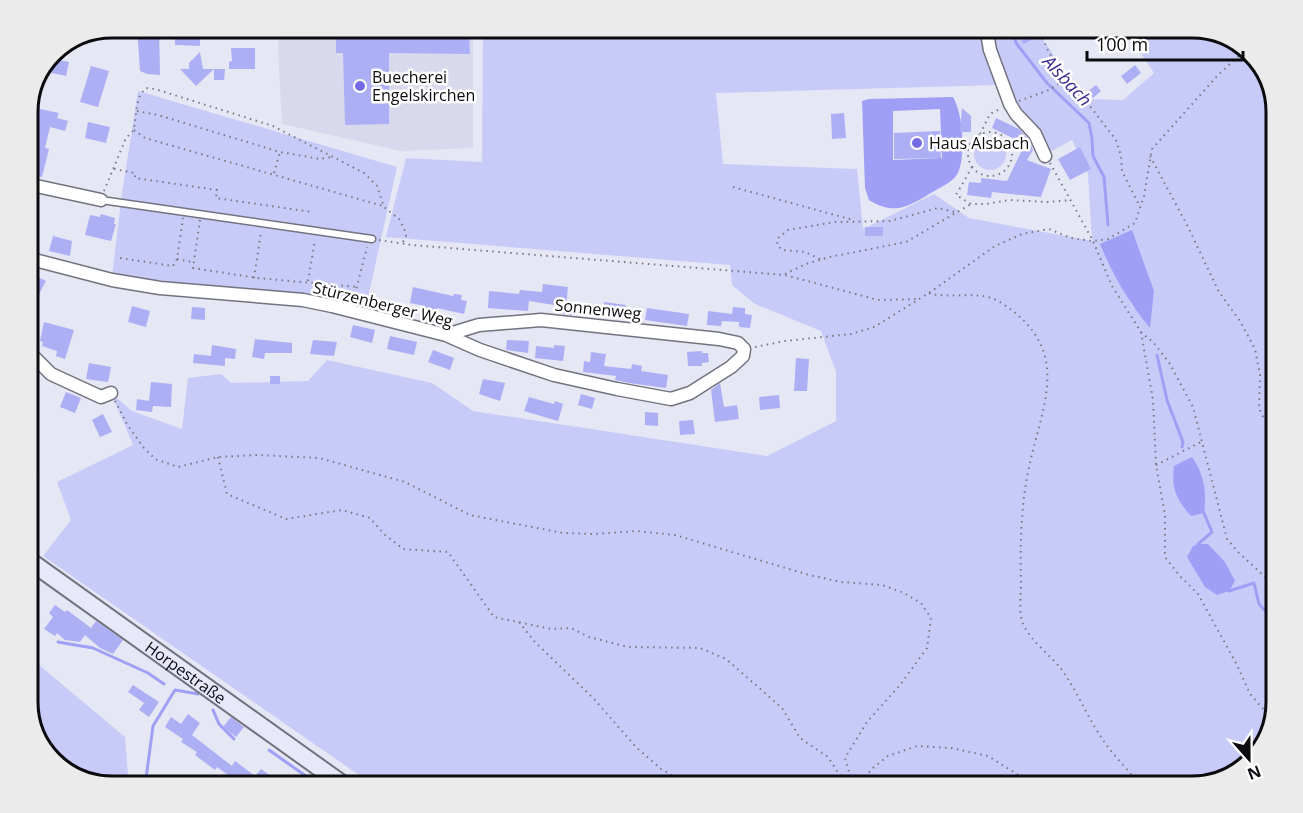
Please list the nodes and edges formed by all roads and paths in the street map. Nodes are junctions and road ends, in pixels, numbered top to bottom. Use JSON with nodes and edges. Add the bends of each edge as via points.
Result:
{"nodes":[{"id":1,"x":988,"y":38,"type":"edge"},
{"id":2,"x":1043,"y":38,"type":"edge"},
{"id":3,"x":1240,"y":55,"type":"edge"},
{"id":4,"x":1068,"y":78,"type":"junction"},
{"id":5,"x":1010,"y":104,"type":"junction"},
{"id":6,"x":136,"y":111,"type":"junction"},
{"id":7,"x":134,"y":130,"type":"junction"},
{"id":8,"x":980,"y":134,"type":"junction"},
{"id":9,"x":941,"y":149,"type":"dead end"},
{"id":10,"x":968,"y":149,"type":"junction"},
{"id":11,"x":280,"y":152,"type":"junction"},
{"id":12,"x":1045,"y":156,"type":"joint"},
{"id":13,"x":1149,"y":156,"type":"junction"},
{"id":14,"x":335,"y":157,"type":"junction"},
{"id":15,"x":972,"y":168,"type":"junction"},
{"id":16,"x":114,"y":169,"type":"junction"},
{"id":17,"x":273,"y":174,"type":"junction"},
{"id":18,"x":38,"y":186,"type":"edge"},
{"id":19,"x":733,"y":187,"type":"dead end"},
{"id":20,"x":101,"y":200,"type":"junction"},
{"id":21,"x":1071,"y":201,"type":"junction"},
{"id":22,"x":970,"y":204,"type":"junction"},
{"id":23,"x":384,"y":207,"type":"junction"},
{"id":24,"x":1140,"y":208,"type":"junction"},
{"id":25,"x":184,"y":212,"type":"junction"},
{"id":26,"x":312,"y":212,"type":"dead end"},
{"id":27,"x":955,"y":212,"type":"junction"},
{"id":28,"x":201,"y":215,"type":"junction"},
{"id":29,"x":856,"y":221,"type":"junction"},
{"id":30,"x":263,"y":223,"type":"junction"},
{"id":31,"x":317,"y":231,"type":"junction"},
{"id":32,"x":370,"y":239,"type":"junction"},
{"id":33,"x":1093,"y":241,"type":"junction"},
{"id":34,"x":402,"y":244,"type":"junction"},
{"id":35,"x":120,"y":258,"type":"dead end"},
{"id":36,"x":177,"y":259,"type":"junction"},
{"id":37,"x":820,"y":259,"type":"junction"},
{"id":38,"x":38,"y":261,"type":"edge"},
{"id":39,"x":193,"y":263,"type":"junction"},
{"id":40,"x":784,"y":275,"type":"junction"},
{"id":41,"x":254,"y":278,"type":"junction"},
{"id":42,"x":308,"y":283,"type":"junction"},
{"id":43,"x":358,"y":287,"type":"junction"},
{"id":44,"x":929,"y":293,"type":"junction"},
{"id":45,"x":920,"y":298,"type":"junction"},
{"id":46,"x":352,"y":302,"type":"junction"},
{"id":47,"x":371,"y":304,"type":"dead end"},
{"id":48,"x":332,"y":306,"type":"junction"},
{"id":49,"x":1141,"y":332,"type":"junction"},
{"id":50,"x":446,"y":335,"type":"junction"},
{"id":51,"x":744,"y":349,"type":"junction"},
{"id":52,"x":38,"y":361,"type":"edge"},
{"id":53,"x":111,"y":393,"type":"joint"},
{"id":54,"x":1266,"y":422,"type":"edge"},
{"id":55,"x":1201,"y":442,"type":"junction"},
{"id":56,"x":218,"y":457,"type":"junction"},
{"id":57,"x":1156,"y":465,"type":"junction"},
{"id":58,"x":38,"y":567,"type":"edge"},
{"id":59,"x":1266,"y":578,"type":"edge"},
{"id":60,"x":519,"y":622,"type":"junction"},
{"id":61,"x":1265,"y":711,"type":"edge"},
{"id":62,"x":331,"y":776,"type":"edge"},
{"id":63,"x":673,"y":776,"type":"edge"},
{"id":64,"x":843,"y":776,"type":"edge"},
{"id":65,"x":851,"y":776,"type":"edge"},
{"id":66,"x":865,"y":776,"type":"edge"},
{"id":67,"x":1020,"y":776,"type":"edge"},
{"id":68,"x":1133,"y":776,"type":"edge"}],
"edges":[{"from":1,"to":5,"type":"street"},
{"from":2,"to":4,"type":"path"},
{"from":3,"to":13,"type":"path","via":[[1218,75]]},
{"from":4,"to":5,"type":"path","via":[[1049,90]]},
{"from":4,"to":24,"type":"path","via":[[1116,140],[1122,171]]},
{"from":5,"to":8,"type":"path","via":[[990,114]]},
{"from":5,"to":12,"type":"street","via":[[1035,134]]},
{"from":6,"to":7,"type":"path"},
{"from":6,"to":11,"type":"path","via":[[158,114]]},
{"from":6,"to":14,"type":"path","via":[[146,88],[155,89],[273,126]]},
{"from":7,"to":16,"type":"path","via":[[126,138]]},
{"from":7,"to":17,"type":"path","via":[[145,138]]},
{"from":8,"to":10,"type":"path"},
{"from":8,"to":15,"type":"path","via":[[1002,136],[1012,155],[1000,174],[985,176]]},
{"from":9,"to":10,"type":"path"},
{"from":10,"to":15,"type":"path"},
{"from":11,"to":14,"type":"path","via":[[320,159]]},
{"from":11,"to":17,"type":"path"},
{"from":12,"to":21,"type":"path"},
{"from":13,"to":24,"type":"path"},
{"from":13,"to":54,"type":"path","via":[[1219,292],[1255,349],[1260,375],[1259,408]]},
{"from":14,"to":23,"type":"path","via":[[371,179]]},
{"from":15,"to":22,"type":"path","via":[[956,195]]},
{"from":16,"to":20,"type":"path"},
{"from":16,"to":26,"type":"path","via":[[135,173],[135,178],[217,190],[216,198]]},
{"from":17,"to":23,"type":"path"},
{"from":18,"to":20,"type":"street"},
{"from":19,"to":29,"type":"path"},
{"from":20,"to":25,"type":"lane"},
{"from":21,"to":22,"type":"path"},
{"from":21,"to":33,"type":"path"},
{"from":22,"to":27,"type":"path"},
{"from":23,"to":34,"type":"path","via":[[404,228]]},
{"from":24,"to":33,"type":"path","via":[[1135,224],[1108,239]]},
{"from":25,"to":28,"type":"lane"},
{"from":25,"to":36,"type":"path"},
{"from":27,"to":29,"type":"path","via":[[938,208],[890,221]]},
{"from":27,"to":37,"type":"path","via":[[906,242]]},
{"from":28,"to":30,"type":"lane"},
{"from":28,"to":39,"type":"path"},
{"from":29,"to":37,"type":"path","via":[[788,230],[778,238],[777,245],[782,250],[805,252]]},
{"from":30,"to":31,"type":"lane"},
{"from":30,"to":41,"type":"path"},
{"from":31,"to":32,"type":"lane"},
{"from":31,"to":42,"type":"path"},
{"from":32,"to":34,"type":"path"},
{"from":32,"to":43,"type":"path"},
{"from":33,"to":44,"type":"path","via":[[1049,229],[1023,234],[995,246]]},
{"from":33,"to":49,"type":"path","via":[[1112,286]]},
{"from":34,"to":40,"type":"path"},
{"from":35,"to":36,"type":"path","via":[[173,267]]},
{"from":36,"to":39,"type":"path"},
{"from":37,"to":40,"type":"path"},
{"from":38,"to":48,"type":"street","name":"Stürzenberger Weg","via":[[160,288]]},
{"from":39,"to":41,"type":"path","via":[[193,268]]},
{"from":40,"to":45,"type":"path","via":[[878,300]]},
{"from":41,"to":42,"type":"path"},
{"from":42,"to":43,"type":"path"},
{"from":43,"to":46,"type":"path"},
{"from":44,"to":45,"type":"path"},
{"from":44,"to":68,"type":"path","via":[[966,294],[998,301],[1023,321],[1041,344],[1048,385],[1024,495],[1020,543],[1022,620],[1030,636],[1063,672],[1102,739]]},
{"from":45,"to":51,"type":"path","via":[[874,327],[851,334]]},
{"from":46,"to":47,"type":"lane"},
{"from":46,"to":48,"type":"lane"},
{"from":48,"to":50,"type":"street","name":"Stürzenberger Weg"},
{"from":49,"to":55,"type":"path","via":[[1170,364],[1193,407]]},
{"from":49,"to":57,"type":"path","via":[[1153,400]]},
{"from":50,"to":51,"type":"street","name":"Sonnenweg","via":[[479,325],[542,320],[720,339],[738,343]]},
{"from":50,"to":51,"type":"street","name":"Stürzenberger Weg","via":[[554,375],[671,399],[690,393],[731,367],[743,356]]},
{"from":52,"to":53,"type":"street","via":[[51,374],[101,397]]},
{"from":53,"to":56,"type":"path","via":[[127,424],[155,459],[178,467]]},
{"from":55,"to":57,"type":"path"},
{"from":55,"to":59,"type":"path","via":[[1227,538]]},
{"from":56,"to":60,"type":"path","via":[[227,494],[286,519],[342,510],[370,518],[403,549],[448,552],[494,617]]},
{"from":56,"to":65,"type":"path","via":[[319,458],[405,482],[470,515],[564,534],[637,531],[675,535],[809,575],[882,585],[904,594],[921,603],[931,618],[927,648],[867,722],[845,758]]},
{"from":57,"to":61,"type":"path","via":[[1165,515],[1165,557],[1198,594],[1250,694]]},
{"from":58,"to":62,"type":"street","name":"Horpestraße"},
{"from":60,"to":63,"type":"path","via":[[636,747]]},
{"from":60,"to":64,"type":"path","via":[[551,629],[571,628],[589,638],[627,646],[700,648],[726,659],[782,708],[800,738],[828,757]]},
{"from":66,"to":67,"type":"path","via":[[888,756],[917,746],[988,756]]}]}
